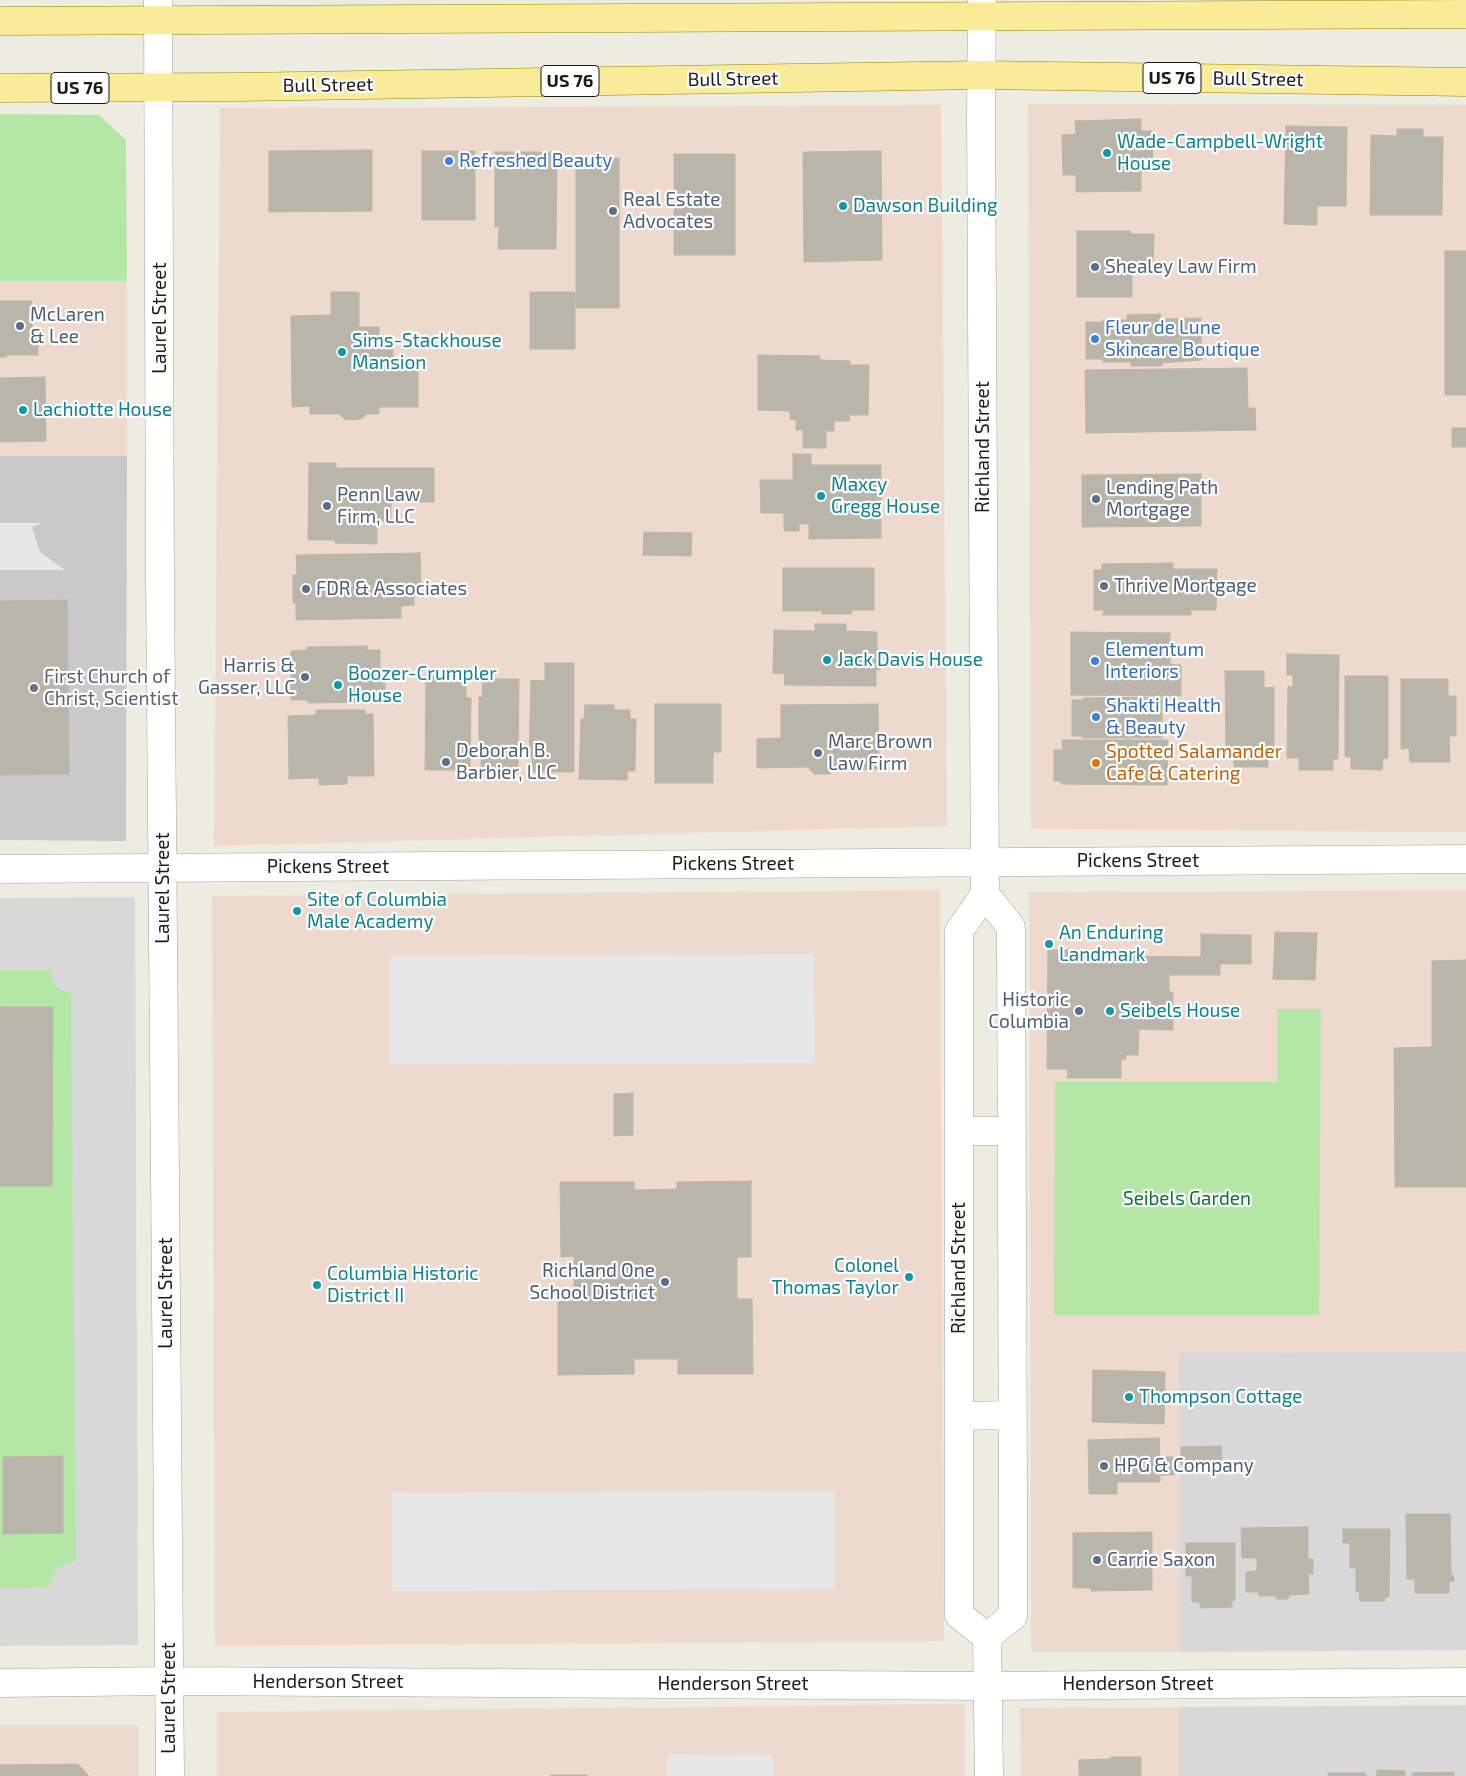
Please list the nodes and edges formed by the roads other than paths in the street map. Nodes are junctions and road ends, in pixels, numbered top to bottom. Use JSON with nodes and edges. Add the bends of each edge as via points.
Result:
{"nodes":[{"id":1,"x":982,"y":8,"type":"edge"},
{"id":2,"x":158,"y":10,"type":"edge"},
{"id":3,"x":1466,"y":14,"type":"edge"},
{"id":4,"x":0,"y":21,"type":"edge"},
{"id":5,"x":981,"y":75,"type":"junction"},
{"id":6,"x":1466,"y":82,"type":"edge"},
{"id":7,"x":0,"y":88,"type":"edge"},
{"id":8,"x":159,"y":88,"type":"junction"},
{"id":9,"x":1466,"y":859,"type":"edge"},
{"id":10,"x":985,"y":862,"type":"junction"},
{"id":11,"x":163,"y":868,"type":"junction"},
{"id":12,"x":0,"y":869,"type":"edge"},
{"id":13,"x":986,"y":894,"type":"junction"},
{"id":14,"x":959,"y":1131,"type":"junction"},
{"id":15,"x":1012,"y":1131,"type":"junction"},
{"id":16,"x":1012,"y":1415,"type":"junction"},
{"id":17,"x":959,"y":1416,"type":"junction"},
{"id":18,"x":987,"y":1637,"type":"junction"},
{"id":19,"x":170,"y":1681,"type":"junction"},
{"id":20,"x":1466,"y":1682,"type":"edge"},
{"id":21,"x":0,"y":1683,"type":"edge"},
{"id":22,"x":988,"y":1686,"type":"junction"},
{"id":23,"x":170,"y":1776,"type":"edge"},
{"id":24,"x":989,"y":1776,"type":"edge"}],
"edges":[{"from":1,"to":2,"type":"main road"},
{"from":1,"to":3,"type":"main road"},
{"from":1,"to":5,"type":"street","name":"Richland Street"},
{"from":2,"to":4,"type":"main road"},
{"from":2,"to":8,"type":"street","name":"Laurel Street"},
{"from":5,"to":6,"type":"main road","name":"Bull Street","number":"US 76"},
{"from":5,"to":8,"type":"main road","name":"Bull Street","number":"US 76"},
{"from":5,"to":10,"type":"street","name":"Richland Street"},
{"from":7,"to":8,"type":"main road","name":"Bull Street","number":"US 76"},
{"from":8,"to":11,"type":"street","name":"Laurel Street"},
{"from":9,"to":10,"type":"street","name":"Pickens Street"},
{"from":10,"to":11,"type":"street","name":"Pickens Street"},
{"from":10,"to":13,"type":"street","name":"Richland Street"},
{"from":11,"to":12,"type":"street","name":"Pickens Street"},
{"from":11,"to":19,"type":"street","name":"Laurel Street"},
{"from":13,"to":14,"type":"street","name":"Richland Street","via":[[959,931]]},
{"from":13,"to":15,"type":"street","via":[[1011,927]]},
{"from":14,"to":15,"type":"street"},
{"from":14,"to":17,"type":"street","name":"Richland Street"},
{"from":15,"to":16,"type":"street"},
{"from":16,"to":17,"type":"street"},
{"from":16,"to":18,"type":"street","via":[[1013,1616]]},
{"from":17,"to":18,"type":"street","name":"Richland Street","via":[[959,1614]]},
{"from":18,"to":22,"type":"street"},
{"from":19,"to":21,"type":"street","name":"Henderson Street"},
{"from":19,"to":22,"type":"street","name":"Henderson Street"},
{"from":19,"to":23,"type":"street","name":"Laurel Street"},
{"from":20,"to":22,"type":"street","name":"Henderson Street"},
{"from":22,"to":24,"type":"street"}]}
